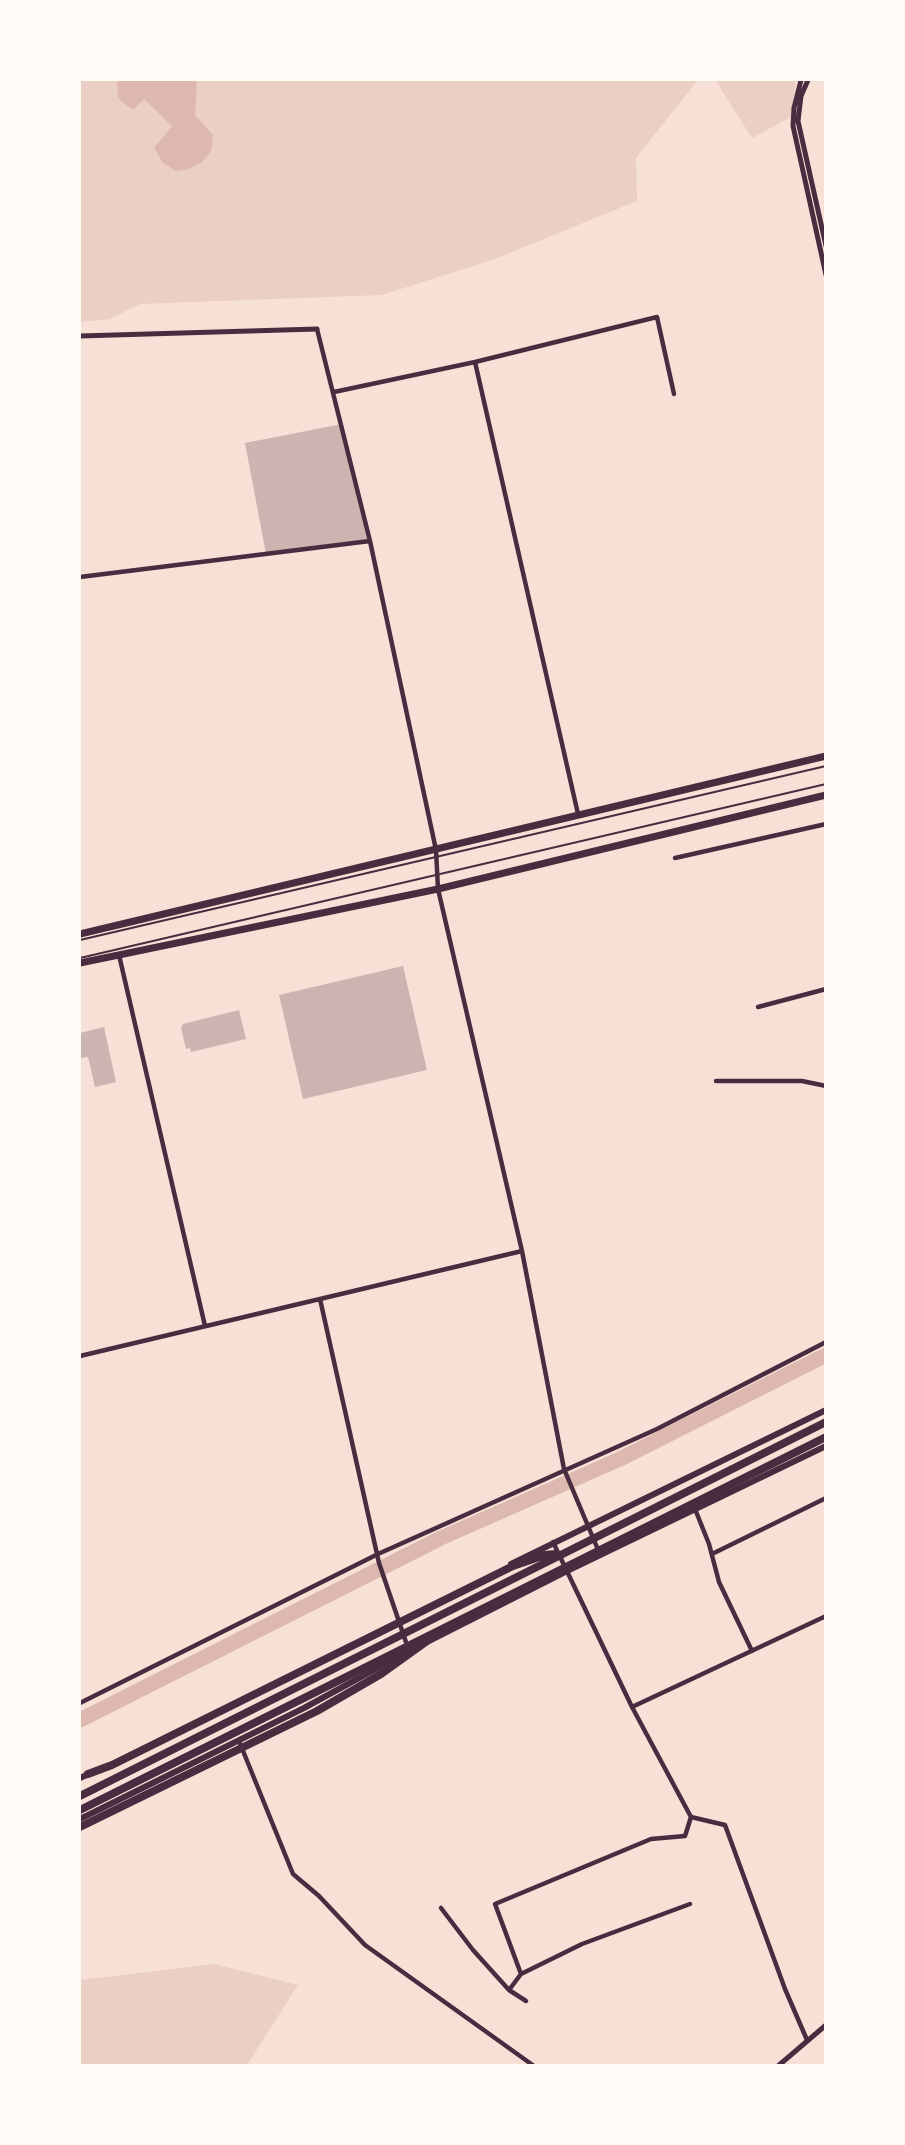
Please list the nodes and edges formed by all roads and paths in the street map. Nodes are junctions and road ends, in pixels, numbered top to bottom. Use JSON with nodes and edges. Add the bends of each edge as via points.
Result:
{"nodes":[{"id":1,"x":801,"y":80,"type":"edge"},
{"id":2,"x":808,"y":80,"type":"edge"},
{"id":3,"x":825,"y":246,"type":"edge"},
{"id":4,"x":825,"y":275,"type":"edge"},
{"id":5,"x":317,"y":329,"type":"joint"},
{"id":6,"x":80,"y":336,"type":"edge"},
{"id":7,"x":475,"y":362,"type":"junction"},
{"id":8,"x":334,"y":392,"type":"junction"},
{"id":9,"x":674,"y":394,"type":"dead end"},
{"id":10,"x":370,"y":541,"type":"junction"},
{"id":11,"x":80,"y":577,"type":"edge"},
{"id":12,"x":825,"y":756,"type":"edge"},
{"id":13,"x":825,"y":766,"type":"edge"},
{"id":14,"x":825,"y":784,"type":"edge"},
{"id":15,"x":825,"y":795,"type":"edge"},
{"id":16,"x":578,"y":814,"type":"junction"},
{"id":17,"x":825,"y":824,"type":"edge"},
{"id":18,"x":436,"y":854,"type":"junction"},
{"id":19,"x":675,"y":858,"type":"dead end"},
{"id":20,"x":438,"y":875,"type":"junction"},
{"id":21,"x":438,"y":889,"type":"junction"},
{"id":22,"x":80,"y":934,"type":"edge"},
{"id":23,"x":80,"y":940,"type":"edge"},
{"id":24,"x":119,"y":955,"type":"junction"},
{"id":25,"x":80,"y":958,"type":"edge"},
{"id":26,"x":80,"y":963,"type":"edge"},
{"id":27,"x":825,"y":988,"type":"edge"},
{"id":28,"x":758,"y":1007,"type":"dead end"},
{"id":29,"x":716,"y":1081,"type":"dead end"},
{"id":30,"x":825,"y":1086,"type":"edge"},
{"id":31,"x":522,"y":1251,"type":"junction"},
{"id":32,"x":320,"y":1299,"type":"junction"},
{"id":33,"x":205,"y":1326,"type":"junction"},
{"id":34,"x":825,"y":1342,"type":"edge"},
{"id":35,"x":80,"y":1356,"type":"edge"},
{"id":36,"x":825,"y":1410,"type":"edge"},
{"id":37,"x":825,"y":1422,"type":"edge"},
{"id":38,"x":825,"y":1437,"type":"edge"},
{"id":39,"x":825,"y":1446,"type":"edge"},
{"id":40,"x":564,"y":1471,"type":"junction"},
{"id":41,"x":825,"y":1498,"type":"edge"},
{"id":42,"x":695,"y":1509,"type":"junction"},
{"id":43,"x":587,"y":1526,"type":"junction"},
{"id":44,"x":553,"y":1542,"type":"junction"},
{"id":45,"x":378,"y":1554,"type":"junction"},
{"id":46,"x":561,"y":1554,"type":"junction"},
{"id":47,"x":712,"y":1554,"type":"junction"},
{"id":48,"x":600,"y":1555,"type":"junction"},
{"id":49,"x":567,"y":1570,"type":"junction"},
{"id":50,"x":825,"y":1617,"type":"edge"},
{"id":51,"x":397,"y":1621,"type":"junction"},
{"id":52,"x":447,"y":1627,"type":"junction"},
{"id":53,"x":409,"y":1651,"type":"junction"},
{"id":54,"x":752,"y":1651,"type":"junction"},
{"id":55,"x":80,"y":1703,"type":"edge"},
{"id":56,"x":632,"y":1707,"type":"junction"},
{"id":57,"x":239,"y":1741,"type":"junction"},
{"id":58,"x":88,"y":1774,"type":"junction"},
{"id":59,"x":80,"y":1778,"type":"edge"},
{"id":60,"x":80,"y":1796,"type":"edge"},
{"id":61,"x":80,"y":1809,"type":"edge"},
{"id":62,"x":691,"y":1817,"type":"junction"},
{"id":63,"x":80,"y":1819,"type":"edge"},
{"id":64,"x":80,"y":1827,"type":"edge"},
{"id":65,"x":690,"y":1904,"type":"dead end"},
{"id":66,"x":441,"y":1908,"type":"dead end"},
{"id":67,"x":521,"y":1974,"type":"junction"},
{"id":68,"x":509,"y":1990,"type":"junction"},
{"id":69,"x":526,"y":2001,"type":"dead end"},
{"id":70,"x":825,"y":2025,"type":"edge"},
{"id":71,"x":807,"y":2040,"type":"junction"},
{"id":72,"x":534,"y":2066,"type":"edge"},
{"id":73,"x":778,"y":2066,"type":"edge"}],
"edges":[{"from":1,"to":4,"type":"street","via":[[793,126]]},
{"from":2,"to":3,"type":"street","via":[[801,96],[798,121]]},
{"from":5,"to":6,"type":"street"},
{"from":5,"to":8,"type":"street"},
{"from":7,"to":8,"type":"street"},
{"from":7,"to":9,"type":"street","via":[[657,317]]},
{"from":7,"to":16,"type":"street"},
{"from":8,"to":10,"type":"street"},
{"from":10,"to":11,"type":"street"},
{"from":10,"to":18,"type":"street"},
{"from":12,"to":16,"type":"main road"},
{"from":13,"to":18,"type":"lane"},
{"from":14,"to":20,"type":"lane"},
{"from":15,"to":21,"type":"main road"},
{"from":16,"to":18,"type":"main road"},
{"from":17,"to":19,"type":"street"},
{"from":18,"to":20,"type":"street"},
{"from":18,"to":22,"type":"main road"},
{"from":18,"to":23,"type":"lane"},
{"from":20,"to":21,"type":"street"},
{"from":20,"to":25,"type":"lane"},
{"from":21,"to":24,"type":"main road"},
{"from":21,"to":31,"type":"street"},
{"from":24,"to":26,"type":"main road"},
{"from":24,"to":33,"type":"street"},
{"from":27,"to":28,"type":"street"},
{"from":29,"to":30,"type":"street"},
{"from":31,"to":32,"type":"street"},
{"from":31,"to":40,"type":"street"},
{"from":32,"to":33,"type":"street"},
{"from":32,"to":45,"type":"street"},
{"from":33,"to":35,"type":"street"},
{"from":34,"to":40,"type":"street","via":[[657,1429]]},
{"from":36,"to":43,"type":"main road"},
{"from":37,"to":46,"type":"highway"},
{"from":38,"to":52,"type":"highway"},
{"from":39,"to":42,"type":"main road"},
{"from":40,"to":43,"type":"street"},
{"from":40,"to":45,"type":"street"},
{"from":41,"to":47,"type":"street"},
{"from":42,"to":47,"type":"street"},
{"from":42,"to":48,"type":"main road"},
{"from":43,"to":44,"type":"main road"},
{"from":43,"to":48,"type":"street"},
{"from":44,"to":49,"type":"street"},
{"from":44,"to":51,"type":"main road"},
{"from":45,"to":51,"type":"street"},
{"from":45,"to":55,"type":"street"},
{"from":46,"to":58,"type":"highway","via":[[513,1566]]},
{"from":46,"to":60,"type":"highway"},
{"from":47,"to":54,"type":"street","via":[[719,1582]]},
{"from":48,"to":49,"type":"main road"},
{"from":49,"to":53,"type":"main road"},
{"from":49,"to":56,"type":"street"},
{"from":50,"to":54,"type":"street"},
{"from":51,"to":53,"type":"street"},
{"from":51,"to":58,"type":"main road"},
{"from":52,"to":61,"type":"highway"},
{"from":52,"to":64,"type":"highway","via":[[381,1674],[317,1711]]},
{"from":53,"to":57,"type":"main road"},
{"from":54,"to":56,"type":"street"},
{"from":56,"to":62,"type":"street"},
{"from":57,"to":63,"type":"main road"},
{"from":57,"to":72,"type":"street","via":[[293,1874],[365,1945]]},
{"from":58,"to":59,"type":"main road"},
{"from":62,"to":67,"type":"street","via":[[686,1836],[651,1839],[495,1904]]},
{"from":62,"to":71,"type":"street","via":[[725,1825]]},
{"from":65,"to":67,"type":"street","via":[[608,1933]]},
{"from":66,"to":68,"type":"street"},
{"from":67,"to":68,"type":"street"},
{"from":68,"to":69,"type":"street"},
{"from":70,"to":71,"type":"street"},
{"from":71,"to":73,"type":"street"}]}
